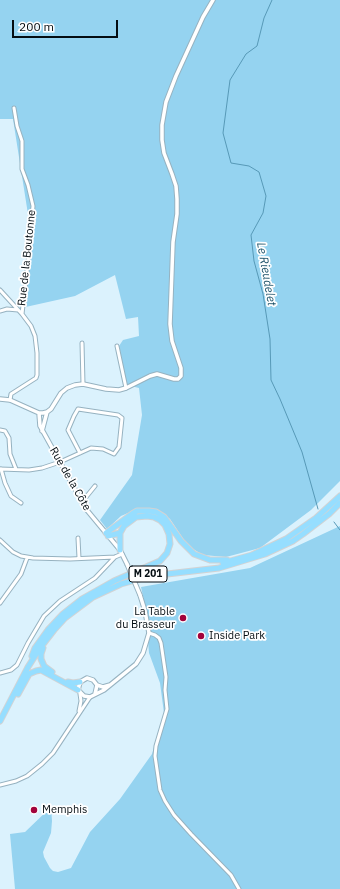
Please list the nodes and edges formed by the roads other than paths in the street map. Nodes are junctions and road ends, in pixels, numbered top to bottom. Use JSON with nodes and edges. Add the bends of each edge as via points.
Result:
{"nodes":[{"id":1,"x":212,"y":0,"type":"edge"},
{"id":2,"x":14,"y":108,"type":"dead end"},
{"id":3,"x":0,"y":290,"type":"edge"},
{"id":4,"x":18,"y":310,"type":"junction"},
{"id":5,"x":0,"y":312,"type":"edge"},
{"id":6,"x":22,"y":314,"type":"junction"},
{"id":7,"x":82,"y":343,"type":"dead end"},
{"id":8,"x":117,"y":346,"type":"dead end"},
{"id":9,"x":83,"y":384,"type":"junction"},
{"id":10,"x":126,"y":388,"type":"junction"},
{"id":11,"x":0,"y":399,"type":"edge"},
{"id":12,"x":10,"y":400,"type":"junction"},
{"id":13,"x":39,"y":412,"type":"junction"},
{"id":14,"x":47,"y":412,"type":"junction"},
{"id":15,"x":0,"y":430,"type":"edge"},
{"id":16,"x":42,"y":431,"type":"junction"},
{"id":17,"x":80,"y":453,"type":"junction"},
{"id":18,"x":60,"y":462,"type":"junction"},
{"id":19,"x":1,"y":469,"type":"edge"},
{"id":20,"x":16,"y":469,"type":"junction"},
{"id":21,"x":95,"y":486,"type":"dead end"},
{"id":22,"x":340,"y":496,"type":"edge"},
{"id":23,"x":82,"y":502,"type":"junction"},
{"id":24,"x":340,"y":502,"type":"edge"},
{"id":25,"x":21,"y":503,"type":"dead end"},
{"id":26,"x":120,"y":533,"type":"junction"},
{"id":27,"x":107,"y":534,"type":"junction"},
{"id":28,"x":78,"y":538,"type":"dead end"},
{"id":29,"x":0,"y":540,"type":"edge"},
{"id":30,"x":121,"y":552,"type":"junction"},
{"id":31,"x":252,"y":555,"type":"junction"},
{"id":32,"x":115,"y":557,"type":"junction"},
{"id":33,"x":28,"y":558,"type":"junction"},
{"id":34,"x":79,"y":558,"type":"junction"},
{"id":35,"x":0,"y":603,"type":"edge"},
{"id":36,"x":54,"y":630,"type":"junction"},
{"id":37,"x":149,"y":633,"type":"junction"},
{"id":38,"x":32,"y":657,"type":"junction"},
{"id":39,"x":0,"y":673,"type":"edge"},
{"id":40,"x":80,"y":682,"type":"junction"},
{"id":41,"x":97,"y":685,"type":"junction"},
{"id":42,"x":110,"y":685,"type":"junction"},
{"id":43,"x":79,"y":692,"type":"junction"},
{"id":44,"x":95,"y":694,"type":"junction"},
{"id":45,"x":90,"y":697,"type":"junction"},
{"id":46,"x":79,"y":711,"type":"junction"},
{"id":47,"x":0,"y":718,"type":"edge"},
{"id":48,"x":0,"y":785,"type":"edge"},
{"id":49,"x":239,"y":889,"type":"edge"}],
"edges":[{"from":1,"to":10,"type":"street","via":[[176,76],[166,102],[162,125],[164,153],[176,186],[177,214],[173,242],[170,334],[182,373],[178,379],[157,374]]},
{"from":2,"to":6,"type":"street","name":"Rue de la Boutonne","via":[[22,141],[22,169],[33,206]]},
{"from":3,"to":4,"type":"street"},
{"from":4,"to":5,"type":"street","via":[[7,309]]},
{"from":4,"to":6,"type":"street"},
{"from":6,"to":12,"type":"street","via":[[35,336],[37,375],[11,394]]},
{"from":7,"to":9,"type":"street"},
{"from":8,"to":10,"type":"street"},
{"from":9,"to":10,"type":"street","via":[[112,390]]},
{"from":9,"to":14,"type":"street","via":[[67,388]]},
{"from":11,"to":12,"type":"street"},
{"from":12,"to":13,"type":"street"},
{"from":13,"to":14,"type":"street"},
{"from":13,"to":16,"type":"street","name":"Rue de la Côte"},
{"from":14,"to":16,"type":"street"},
{"from":15,"to":20,"type":"street","via":[[9,438],[10,454]]},
{"from":16,"to":18,"type":"street","name":"Rue de la Côte"},
{"from":17,"to":17,"type":"street","via":[[91,448],[103,449],[114,454],[119,447],[122,418],[118,415],[78,409],[68,430]]},
{"from":17,"to":18,"type":"street"},
{"from":18,"to":20,"type":"street","via":[[42,468]]},
{"from":18,"to":23,"type":"street","name":"Rue de la Côte"},
{"from":19,"to":20,"type":"street"},
{"from":19,"to":25,"type":"street","via":[[11,496]]},
{"from":21,"to":23,"type":"street"},
{"from":22,"to":31,"type":"highway","number":"M 201","via":[[301,530]]},
{"from":23,"to":27,"type":"street","name":"Rue de la Côte"},
{"from":24,"to":36,"type":"highway","number":"M 201","via":[[313,527],[277,549],[219,568],[150,576],[120,584],[78,607]]},
{"from":26,"to":27,"type":"highway"},
{"from":26,"to":30,"type":"highway"},
{"from":26,"to":38,"type":"highway","via":[[124,526],[136,517],[154,516],[165,525],[170,544],[164,558],[155,564],[114,580],[63,614],[48,630]]},
{"from":27,"to":30,"type":"street","name":"Rue de la Côte"},
{"from":27,"to":31,"type":"highway","via":[[132,514],[144,510],[156,512],[164,517],[188,549],[202,557],[223,560]]},
{"from":28,"to":34,"type":"street"},
{"from":29,"to":33,"type":"street","via":[[13,552]]},
{"from":30,"to":32,"type":"street"},
{"from":30,"to":37,"type":"street","name":"Rue de la Côte","bridge":true,"via":[[140,595]]},
{"from":31,"to":38,"type":"highway","number":"M 201","via":[[218,564],[135,577],[109,586],[67,613],[47,634]]},
{"from":32,"to":34,"type":"street"},
{"from":32,"to":39,"type":"street","via":[[95,578],[60,601],[44,616],[17,665]]},
{"from":33,"to":34,"type":"street"},
{"from":33,"to":35,"type":"street","via":[[21,574]]},
{"from":36,"to":40,"type":"highway","via":[[41,652],[42,662],[50,671],[68,682]]},
{"from":36,"to":47,"type":"highway","number":"M 201","via":[[40,648]]},
{"from":37,"to":42,"type":"street","via":[[141,657]]},
{"from":37,"to":49,"type":"street","via":[[159,638],[161,643],[166,677],[167,710],[155,756],[160,790],[174,815],[231,875]]},
{"from":38,"to":47,"type":"highway","number":"M 201"},
{"from":40,"to":41,"type":"street","via":[[88,678]]},
{"from":40,"to":43,"type":"street"},
{"from":41,"to":42,"type":"street"},
{"from":41,"to":44,"type":"street"},
{"from":42,"to":44,"type":"street"},
{"from":43,"to":45,"type":"street"},
{"from":43,"to":46,"type":"street"},
{"from":43,"to":47,"type":"highway","via":[[41,670],[36,671],[30,674]]},
{"from":44,"to":45,"type":"street"},
{"from":45,"to":46,"type":"street"},
{"from":46,"to":48,"type":"street","via":[[53,752],[42,764],[22,778]]}]}
